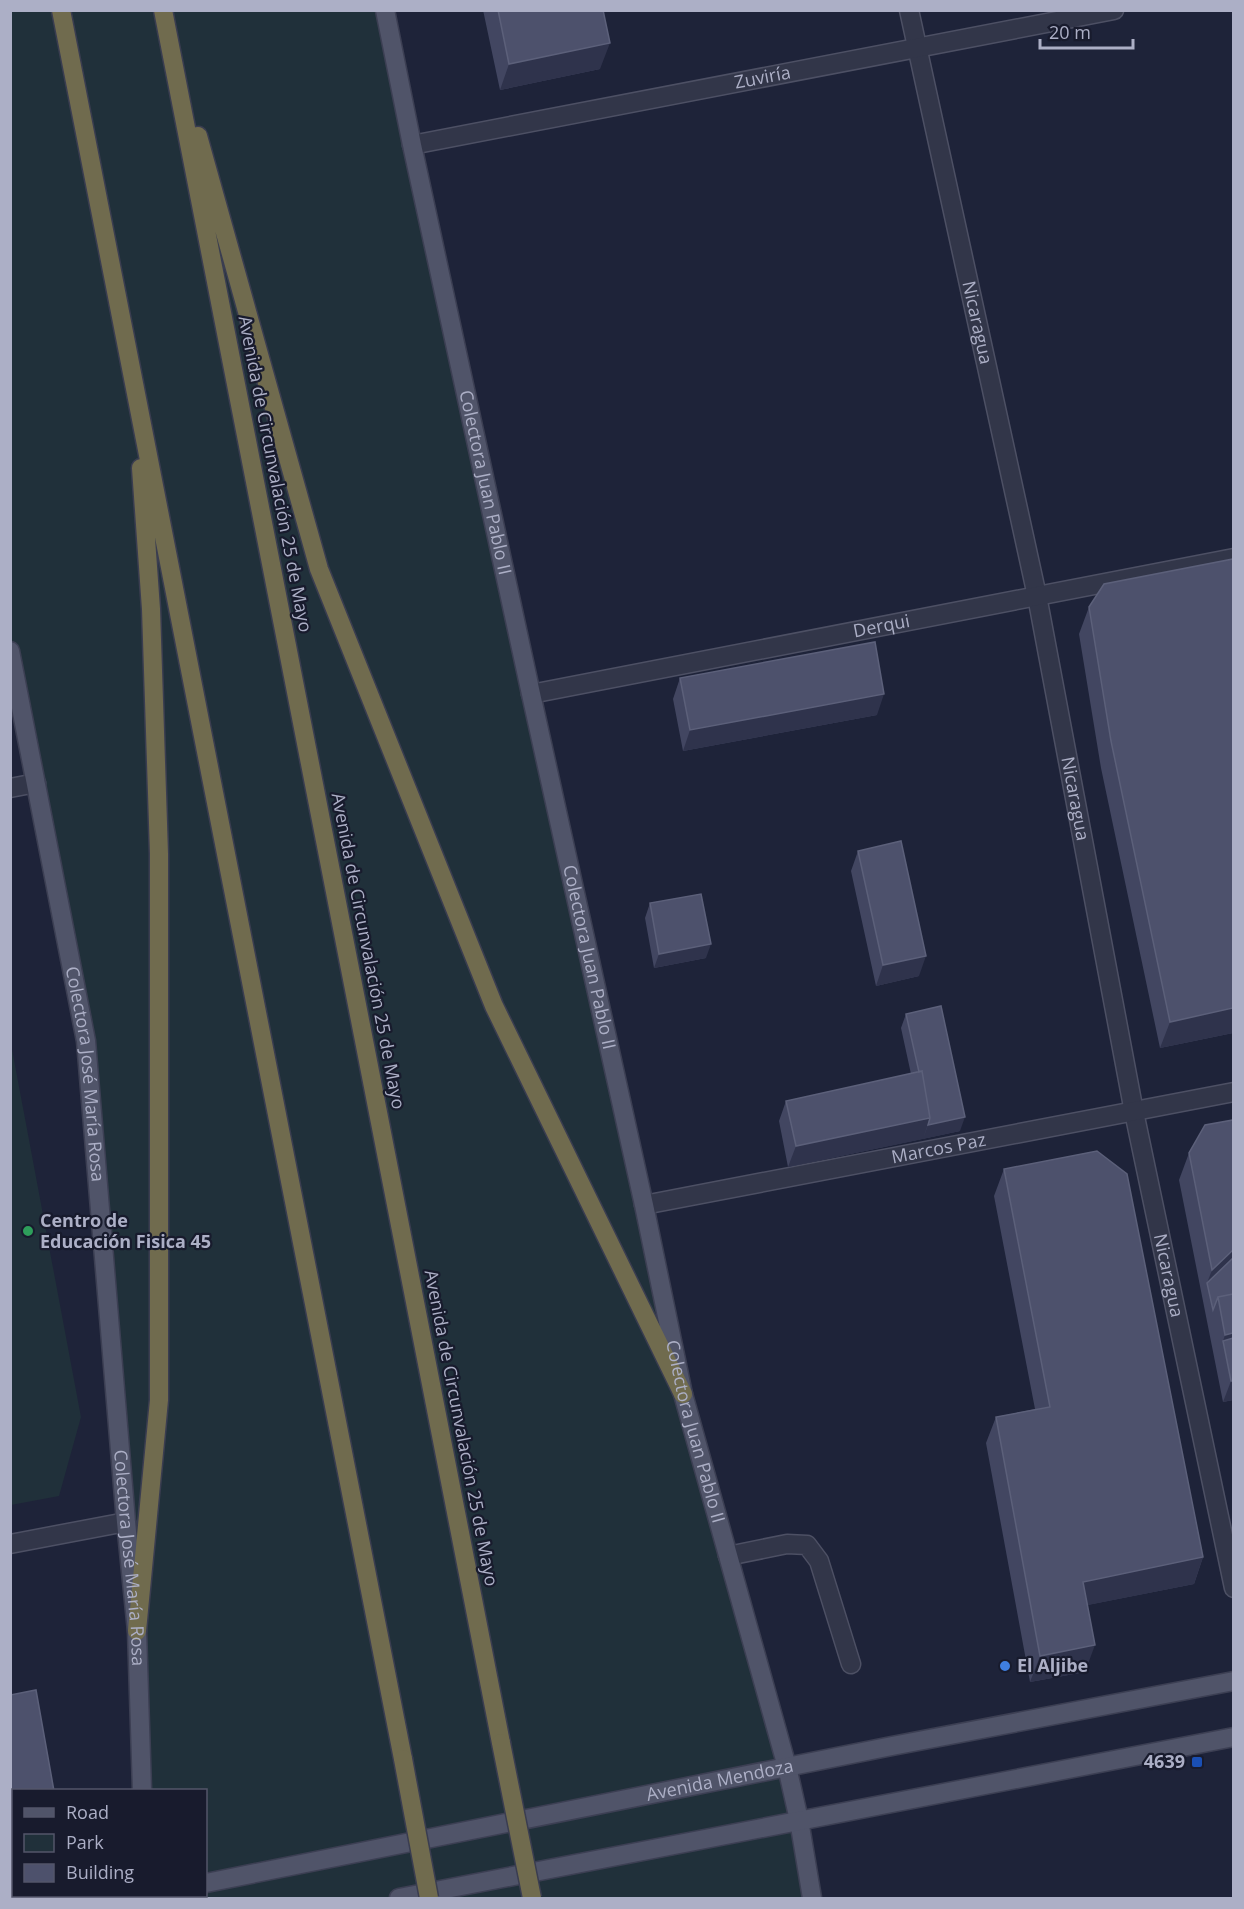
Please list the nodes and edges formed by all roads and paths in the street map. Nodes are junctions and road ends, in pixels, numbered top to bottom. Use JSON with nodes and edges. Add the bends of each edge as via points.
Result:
{"nodes":[{"id":1,"x":61,"y":10,"type":"edge"},
{"id":2,"x":163,"y":10,"type":"edge"},
{"id":3,"x":385,"y":10,"type":"edge"},
{"id":4,"x":909,"y":10,"type":"edge"},
{"id":5,"x":1114,"y":10,"type":"edge"},
{"id":6,"x":917,"y":48,"type":"junction"},
{"id":7,"x":412,"y":145,"type":"junction"},
{"id":8,"x":135,"y":385,"type":"junction"},
{"id":9,"x":1233,"y":558,"type":"edge"},
{"id":10,"x":1037,"y":596,"type":"junction"},
{"id":11,"x":10,"y":651,"type":"edge"},
{"id":12,"x":531,"y":694,"type":"junction"},
{"id":13,"x":36,"y":783,"type":"junction"},
{"id":14,"x":10,"y":788,"type":"edge"},
{"id":15,"x":1233,"y":1092,"type":"edge"},
{"id":16,"x":1134,"y":1112,"type":"junction"},
{"id":17,"x":644,"y":1205,"type":"junction"},
{"id":18,"x":683,"y":1394,"type":"junction"},
{"id":19,"x":126,"y":1522,"type":"junction"},
{"id":20,"x":10,"y":1544,"type":"edge"},
{"id":21,"x":728,"y":1556,"type":"junction"},
{"id":22,"x":1233,"y":1588,"type":"edge"},
{"id":23,"x":137,"y":1631,"type":"junction"},
{"id":24,"x":850,"y":1664,"type":"dead end"},
{"id":25,"x":1233,"y":1681,"type":"edge"},
{"id":26,"x":1233,"y":1737,"type":"edge"},
{"id":27,"x":787,"y":1767,"type":"junction"},
{"id":28,"x":142,"y":1789,"type":"edge"},
{"id":29,"x":800,"y":1820,"type":"junction"},
{"id":30,"x":207,"y":1883,"type":"edge"},
{"id":31,"x":399,"y":1899,"type":"edge"},
{"id":32,"x":429,"y":1899,"type":"edge"},
{"id":33,"x":532,"y":1899,"type":"edge"},
{"id":34,"x":812,"y":1899,"type":"edge"}],
"edges":[{"from":1,"to":8,"type":"highway"},
{"from":2,"to":18,"type":"highway","via":[[320,568],[494,1006]]},
{"from":2,"to":33,"type":"highway","name":"Avenida de Circunvalación 25 de Mayo","bridge":true},
{"from":3,"to":7,"type":"main road","name":"Colectora Juan Pablo II"},
{"from":4,"to":6,"type":"street","name":"Nicaragua"},
{"from":5,"to":6,"type":"street","name":"Zuviría"},
{"from":6,"to":7,"type":"street","name":"Zuviría"},
{"from":6,"to":10,"type":"street","name":"Nicaragua"},
{"from":7,"to":12,"type":"main road","name":"Colectora Juan Pablo II"},
{"from":8,"to":23,"type":"highway","via":[[151,609],[159,854],[159,1400]]},
{"from":8,"to":32,"type":"highway","bridge":true},
{"from":9,"to":10,"type":"street","name":"Derqui"},
{"from":10,"to":12,"type":"street","name":"Derqui"},
{"from":10,"to":16,"type":"street","name":"Nicaragua"},
{"from":11,"to":13,"type":"main road","name":"Colectora José María Rosa"},
{"from":12,"to":17,"type":"main road","name":"Colectora Juan Pablo II"},
{"from":13,"to":14,"type":"street"},
{"from":13,"to":19,"type":"main road","name":"Colectora José María Rosa","via":[[86,1041]]},
{"from":15,"to":16,"type":"street","name":"Marcos Paz"},
{"from":16,"to":17,"type":"street","name":"Marcos Paz"},
{"from":16,"to":22,"type":"street","name":"Nicaragua"},
{"from":17,"to":18,"type":"main road","name":"Colectora Juan Pablo II"},
{"from":18,"to":21,"type":"main road","name":"Colectora Juan Pablo II"},
{"from":19,"to":20,"type":"street"},
{"from":19,"to":23,"type":"main road","name":"Colectora José María Rosa"},
{"from":21,"to":24,"type":"street","via":[[787,1544],[807,1545],[819,1561]]},
{"from":21,"to":27,"type":"main road","name":"Colectora Juan Pablo II"},
{"from":23,"to":28,"type":"main road","name":"Colectora José María Rosa"},
{"from":25,"to":27,"type":"main road","name":"Avenida Mendoza"},
{"from":26,"to":29,"type":"main road"},
{"from":27,"to":29,"type":"main road","name":"Colectora Juan Pablo II"},
{"from":27,"to":30,"type":"main road","name":"Avenida Mendoza"},
{"from":29,"to":31,"type":"main road"},
{"from":29,"to":34,"type":"main road","name":"Colectora Juan Pablo II"}]}
